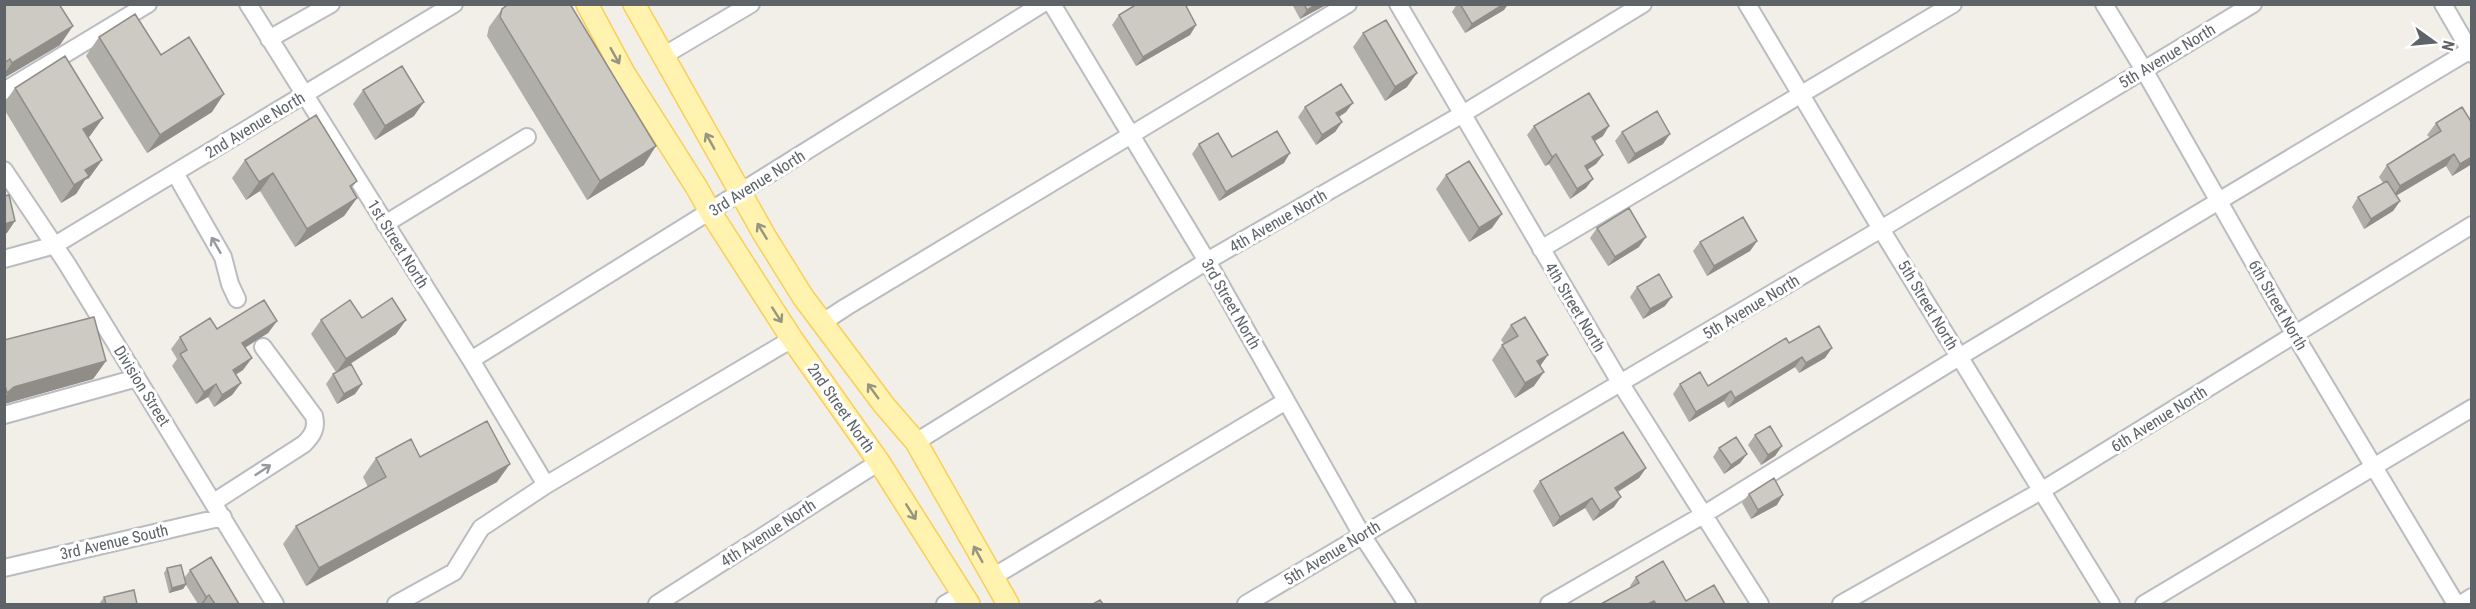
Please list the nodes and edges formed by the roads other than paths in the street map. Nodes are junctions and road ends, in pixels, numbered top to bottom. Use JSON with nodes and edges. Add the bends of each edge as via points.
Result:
{"nodes":[{"id":1,"x":148,"y":4,"type":"edge"},
{"id":2,"x":248,"y":4,"type":"edge"},
{"id":3,"x":331,"y":4,"type":"edge"},
{"id":4,"x":454,"y":4,"type":"edge"},
{"id":5,"x":587,"y":4,"type":"edge"},
{"id":6,"x":634,"y":4,"type":"edge"},
{"id":7,"x":751,"y":4,"type":"edge"},
{"id":8,"x":1042,"y":4,"type":"edge"},
{"id":9,"x":1052,"y":4,"type":"edge"},
{"id":10,"x":1348,"y":4,"type":"edge"},
{"id":11,"x":1398,"y":4,"type":"edge"},
{"id":12,"x":1643,"y":4,"type":"edge"},
{"id":13,"x":1747,"y":4,"type":"edge"},
{"id":14,"x":1953,"y":4,"type":"edge"},
{"id":15,"x":2104,"y":4,"type":"edge"},
{"id":16,"x":2253,"y":4,"type":"edge"},
{"id":17,"x":2443,"y":4,"type":"edge"},
{"id":18,"x":269,"y":39,"type":"junction"},
{"id":19,"x":2471,"y":51,"type":"edge"},
{"id":20,"x":663,"y":56,"type":"junction"},
{"id":21,"x":2144,"y":70,"type":"junction"},
{"id":22,"x":4,"y":91,"type":"edge"},
{"id":23,"x":1800,"y":94,"type":"junction"},
{"id":24,"x":304,"y":96,"type":"junction"},
{"id":25,"x":1461,"y":115,"type":"junction"},
{"id":26,"x":1131,"y":135,"type":"junction"},
{"id":27,"x":526,"y":136,"type":"dead end"},
{"id":28,"x":4,"y":170,"type":"edge"},
{"id":29,"x":175,"y":173,"type":"junction"},
{"id":30,"x":738,"y":193,"type":"junction"},
{"id":31,"x":2219,"y":201,"type":"junction"},
{"id":32,"x":711,"y":213,"type":"junction"},
{"id":33,"x":385,"y":224,"type":"junction"},
{"id":34,"x":2472,"y":225,"type":"edge"},
{"id":35,"x":1881,"y":229,"type":"junction"},
{"id":36,"x":55,"y":245,"type":"junction"},
{"id":37,"x":1541,"y":249,"type":"junction"},
{"id":38,"x":4,"y":259,"type":"edge"},
{"id":39,"x":1208,"y":261,"type":"junction"},
{"id":40,"x":237,"y":299,"type":"dead end"},
{"id":41,"x":824,"y":322,"type":"junction"},
{"id":42,"x":2295,"y":335,"type":"junction"},
{"id":43,"x":792,"y":339,"type":"junction"},
{"id":44,"x":263,"y":347,"type":"dead end"},
{"id":45,"x":1959,"y":357,"type":"junction"},
{"id":46,"x":471,"y":360,"type":"junction"},
{"id":47,"x":137,"y":378,"type":"junction"},
{"id":48,"x":1620,"y":384,"type":"junction"},
{"id":49,"x":1286,"y":401,"type":"junction"},
{"id":50,"x":2472,"y":408,"type":"edge"},
{"id":51,"x":4,"y":415,"type":"edge"},
{"id":52,"x":915,"y":442,"type":"junction"},
{"id":53,"x":879,"y":462,"type":"junction"},
{"id":54,"x":2374,"y":467,"type":"junction"},
{"id":55,"x":546,"y":485,"type":"junction"},
{"id":56,"x":2041,"y":491,"type":"junction"},
{"id":57,"x":214,"y":502,"type":"junction"},
{"id":58,"x":1703,"y":514,"type":"junction"},
{"id":59,"x":223,"y":517,"type":"junction"},
{"id":60,"x":1362,"y":536,"type":"junction"},
{"id":61,"x":4,"y":568,"type":"edge"},
{"id":62,"x":991,"y":578,"type":"junction"},
{"id":63,"x":2472,"y":597,"type":"edge"},
{"id":64,"x":959,"y":601,"type":"edge"},
{"id":65,"x":275,"y":604,"type":"edge"},
{"id":66,"x":396,"y":604,"type":"edge"},
{"id":67,"x":657,"y":604,"type":"edge"},
{"id":68,"x":1008,"y":604,"type":"edge"},
{"id":69,"x":1246,"y":604,"type":"edge"},
{"id":70,"x":1407,"y":604,"type":"edge"},
{"id":71,"x":1549,"y":604,"type":"edge"},
{"id":72,"x":1760,"y":604,"type":"edge"},
{"id":73,"x":1841,"y":604,"type":"edge"},
{"id":74,"x":2111,"y":604,"type":"edge"},
{"id":75,"x":2144,"y":604,"type":"edge"},
{"id":76,"x":2456,"y":604,"type":"edge"},
{"id":77,"x":2461,"y":604,"type":"edge"}],
"edges":[{"from":1,"to":22,"type":"street"},
{"from":2,"to":18,"type":"street","name":"1st Street North"},
{"from":3,"to":18,"type":"street"},
{"from":4,"to":24,"type":"street","name":"2nd Avenue North"},
{"from":5,"to":32,"type":"main road","name":"2nd Street North","one_way":true,"via":[[624,74]]},
{"from":6,"to":20,"type":"main road"},
{"from":7,"to":20,"type":"street"},
{"from":8,"to":30,"type":"street","name":"3rd Avenue North"},
{"from":9,"to":26,"type":"street","name":"3rd Street North"},
{"from":10,"to":26,"type":"street"},
{"from":11,"to":25,"type":"street","name":"4th Street North"},
{"from":12,"to":25,"type":"street","name":"4th Avenue North"},
{"from":13,"to":23,"type":"street","name":"5th Street North"},
{"from":14,"to":23,"type":"street"},
{"from":15,"to":21,"type":"street","name":"6th Street North"},
{"from":16,"to":21,"type":"street","name":"5th Avenue North"},
{"from":17,"to":19,"type":"street"},
{"from":18,"to":24,"type":"street","name":"1st Street North"},
{"from":19,"to":31,"type":"street"},
{"from":30,"to":20,"type":"main road","one_way":true},
{"from":21,"to":31,"type":"street","name":"6th Street North"},
{"from":21,"to":35,"type":"street","name":"5th Avenue North"},
{"from":23,"to":35,"type":"street","name":"5th Street North"},
{"from":23,"to":37,"type":"street"},
{"from":24,"to":29,"type":"street","name":"2nd Avenue North"},
{"from":24,"to":33,"type":"street","name":"1st Street North"},
{"from":25,"to":37,"type":"street","name":"4th Street North"},
{"from":25,"to":39,"type":"street","name":"4th Avenue North"},
{"from":26,"to":39,"type":"street","name":"3rd Street North"},
{"from":26,"to":41,"type":"street"},
{"from":27,"to":33,"type":"street"},
{"from":28,"to":36,"type":"street","name":"Division Street"},
{"from":29,"to":36,"type":"street","name":"2nd Avenue North"},
{"from":40,"to":29,"type":"street","one_way":true,"via":[[223,257]]},
{"from":30,"to":32,"type":"street","name":"3rd Avenue North"},
{"from":41,"to":30,"type":"main road","one_way":true,"via":[[803,297]]},
{"from":31,"to":42,"type":"street","name":"6th Street North"},
{"from":31,"to":45,"type":"street"},
{"from":32,"to":43,"type":"main road","name":"2nd Street North","one_way":true},
{"from":32,"to":46,"type":"street","name":"3rd Avenue North"},
{"from":33,"to":46,"type":"street","name":"1st Street North"},
{"from":34,"to":42,"type":"street","name":"6th Avenue North"},
{"from":35,"to":45,"type":"street","name":"5th Street North"},
{"from":35,"to":48,"type":"street","name":"5th Avenue North"},
{"from":36,"to":38,"type":"street","name":"2nd Avenue North"},
{"from":36,"to":47,"type":"street","name":"Division Street"},
{"from":37,"to":48,"type":"street","name":"4th Street North"},
{"from":39,"to":49,"type":"street","name":"3rd Street North"},
{"from":39,"to":52,"type":"street","name":"4th Avenue North"},
{"from":52,"to":41,"type":"main road","one_way":true},
{"from":42,"to":54,"type":"street","name":"6th Street North"},
{"from":42,"to":56,"type":"street","name":"6th Avenue North"},
{"from":43,"to":53,"type":"main road","name":"2nd Street North"},
{"from":43,"to":55,"type":"street"},
{"from":57,"to":44,"type":"street","one_way":true,"via":[[304,444],[314,431],[314,416]]},
{"from":45,"to":56,"type":"street","name":"5th Street North"},
{"from":45,"to":58,"type":"street"},
{"from":46,"to":55,"type":"street","name":"1st Street North"},
{"from":47,"to":51,"type":"street"},
{"from":47,"to":57,"type":"street","name":"Division Street"},
{"from":48,"to":58,"type":"street","name":"4th Street North"},
{"from":48,"to":60,"type":"street","name":"5th Avenue North"},
{"from":49,"to":60,"type":"street","name":"3rd Street North"},
{"from":49,"to":62,"type":"street"},
{"from":50,"to":54,"type":"street"},
{"from":62,"to":52,"type":"main road","one_way":true},
{"from":53,"to":64,"type":"main road","name":"2nd Street North","one_way":true},
{"from":53,"to":67,"type":"street","name":"4th Avenue North"},
{"from":54,"to":75,"type":"street"},
{"from":54,"to":76,"type":"street","name":"6th Street North"},
{"from":55,"to":66,"type":"street","via":[[481,528],[454,572]]},
{"from":56,"to":73,"type":"street","name":"6th Avenue North"},
{"from":56,"to":74,"type":"street","name":"5th Street North"},
{"from":57,"to":59,"type":"street","name":"Division Street"},
{"from":58,"to":71,"type":"street"},
{"from":58,"to":72,"type":"street","name":"4th Street North"},
{"from":59,"to":61,"type":"street","name":"3rd Avenue South"},
{"from":59,"to":65,"type":"street","name":"Division Street"},
{"from":60,"to":69,"type":"street","name":"5th Avenue North"},
{"from":60,"to":70,"type":"street","name":"3rd Street North"},
{"from":62,"to":68,"type":"main road"},
{"from":63,"to":77,"type":"street"}]}
